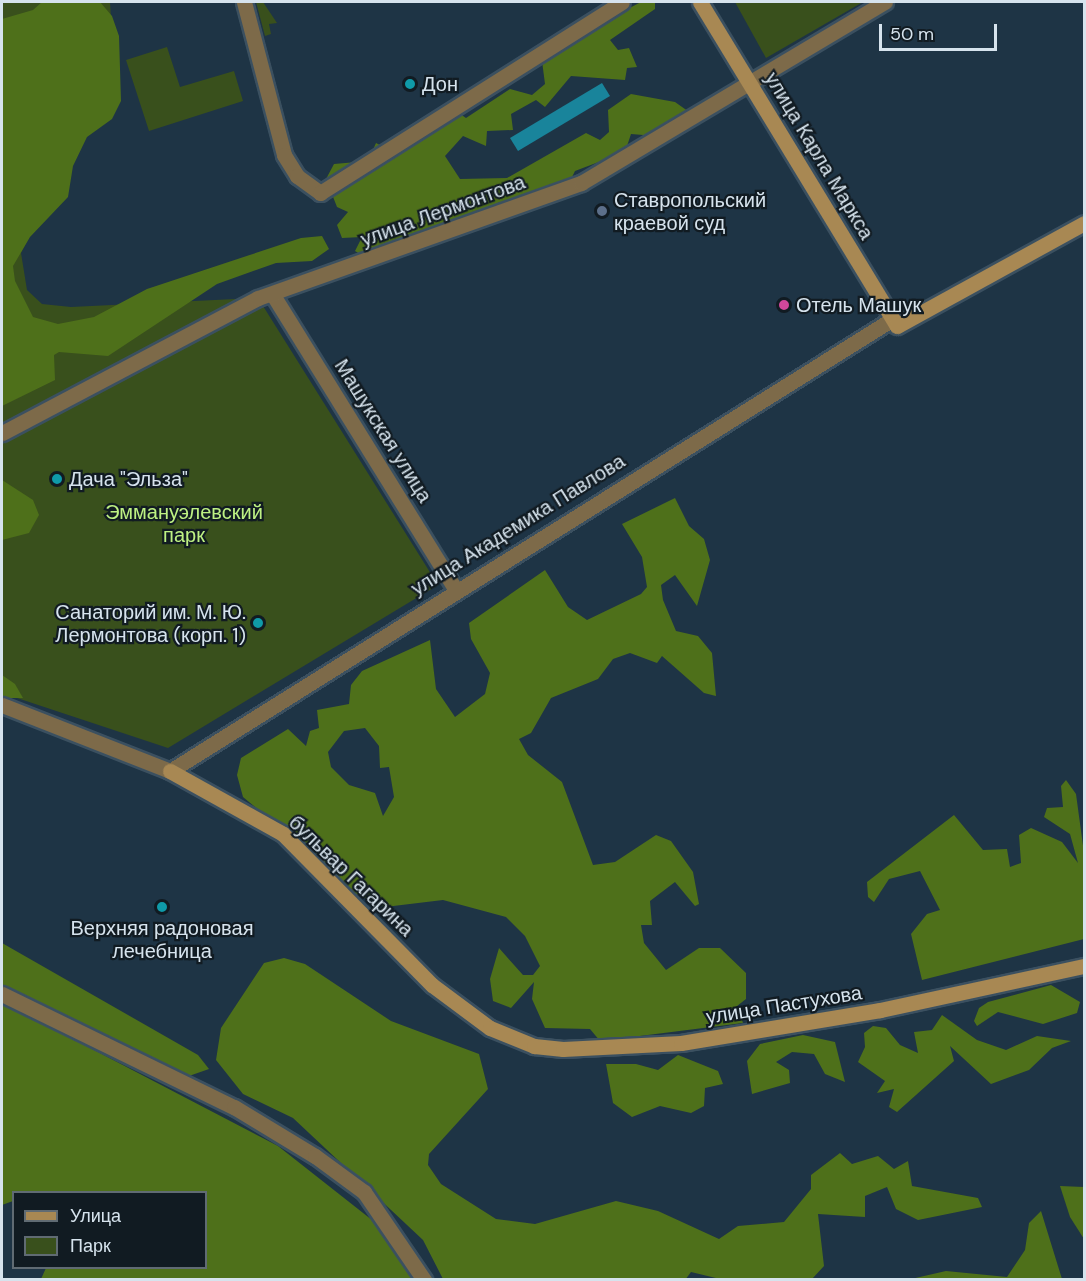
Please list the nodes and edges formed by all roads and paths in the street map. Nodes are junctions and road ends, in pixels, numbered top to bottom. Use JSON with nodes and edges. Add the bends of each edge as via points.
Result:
{"nodes":[{"id":1,"x":244,"y":2,"type":"edge"},
{"id":2,"x":622,"y":2,"type":"edge"},
{"id":3,"x":700,"y":2,"type":"edge"},
{"id":4,"x":885,"y":2,"type":"edge"},
{"id":5,"x":750,"y":83,"type":"junction"},
{"id":6,"x":1084,"y":223,"type":"edge"},
{"id":7,"x":273,"y":295,"type":"junction"},
{"id":8,"x":898,"y":323,"type":"junction"},
{"id":9,"x":2,"y":433,"type":"edge"},
{"id":10,"x":456,"y":590,"type":"junction"},
{"id":11,"x":2,"y":705,"type":"edge"},
{"id":12,"x":170,"y":771,"type":"junction"},
{"id":13,"x":1084,"y":966,"type":"edge"},
{"id":14,"x":2,"y":994,"type":"edge"},
{"id":15,"x":490,"y":1028,"type":"joint"},
{"id":16,"x":424,"y":1280,"type":"edge"}],
"edges":[{"from":1,"to":2,"type":"street","via":[[284,155],[297,176],[320,193]]},
{"from":3,"to":5,"type":"street","name":"улица Карла Маркса"},
{"from":4,"to":5,"type":"street","name":"улица Лермонтова"},
{"from":5,"to":7,"type":"street","name":"улица Лермонтова","via":[[581,183]]},
{"from":5,"to":8,"type":"street","name":"улица Карла Маркса"},
{"from":6,"to":8,"type":"street","name":"улица Академика Павлова"},
{"from":7,"to":9,"type":"street","name":"улица Лермонтова","via":[[242,306]]},
{"from":7,"to":10,"type":"street","name":"Машукская улица"},
{"from":8,"to":10,"type":"street","name":"улица Академика Павлова"},
{"from":10,"to":12,"type":"street","name":"улица Академика Павлова"},
{"from":11,"to":12,"type":"street","name":"бульвар Гагарина"},
{"from":12,"to":15,"type":"street","name":"бульвар Гагарина","via":[[283,834],[432,985]]},
{"from":13,"to":15,"type":"street","name":"улица Пастухова","via":[[880,1010],[681,1043],[563,1049],[509,1039]]},
{"from":14,"to":16,"type":"street","via":[[234,1107],[315,1156],[364,1192]]}]}
